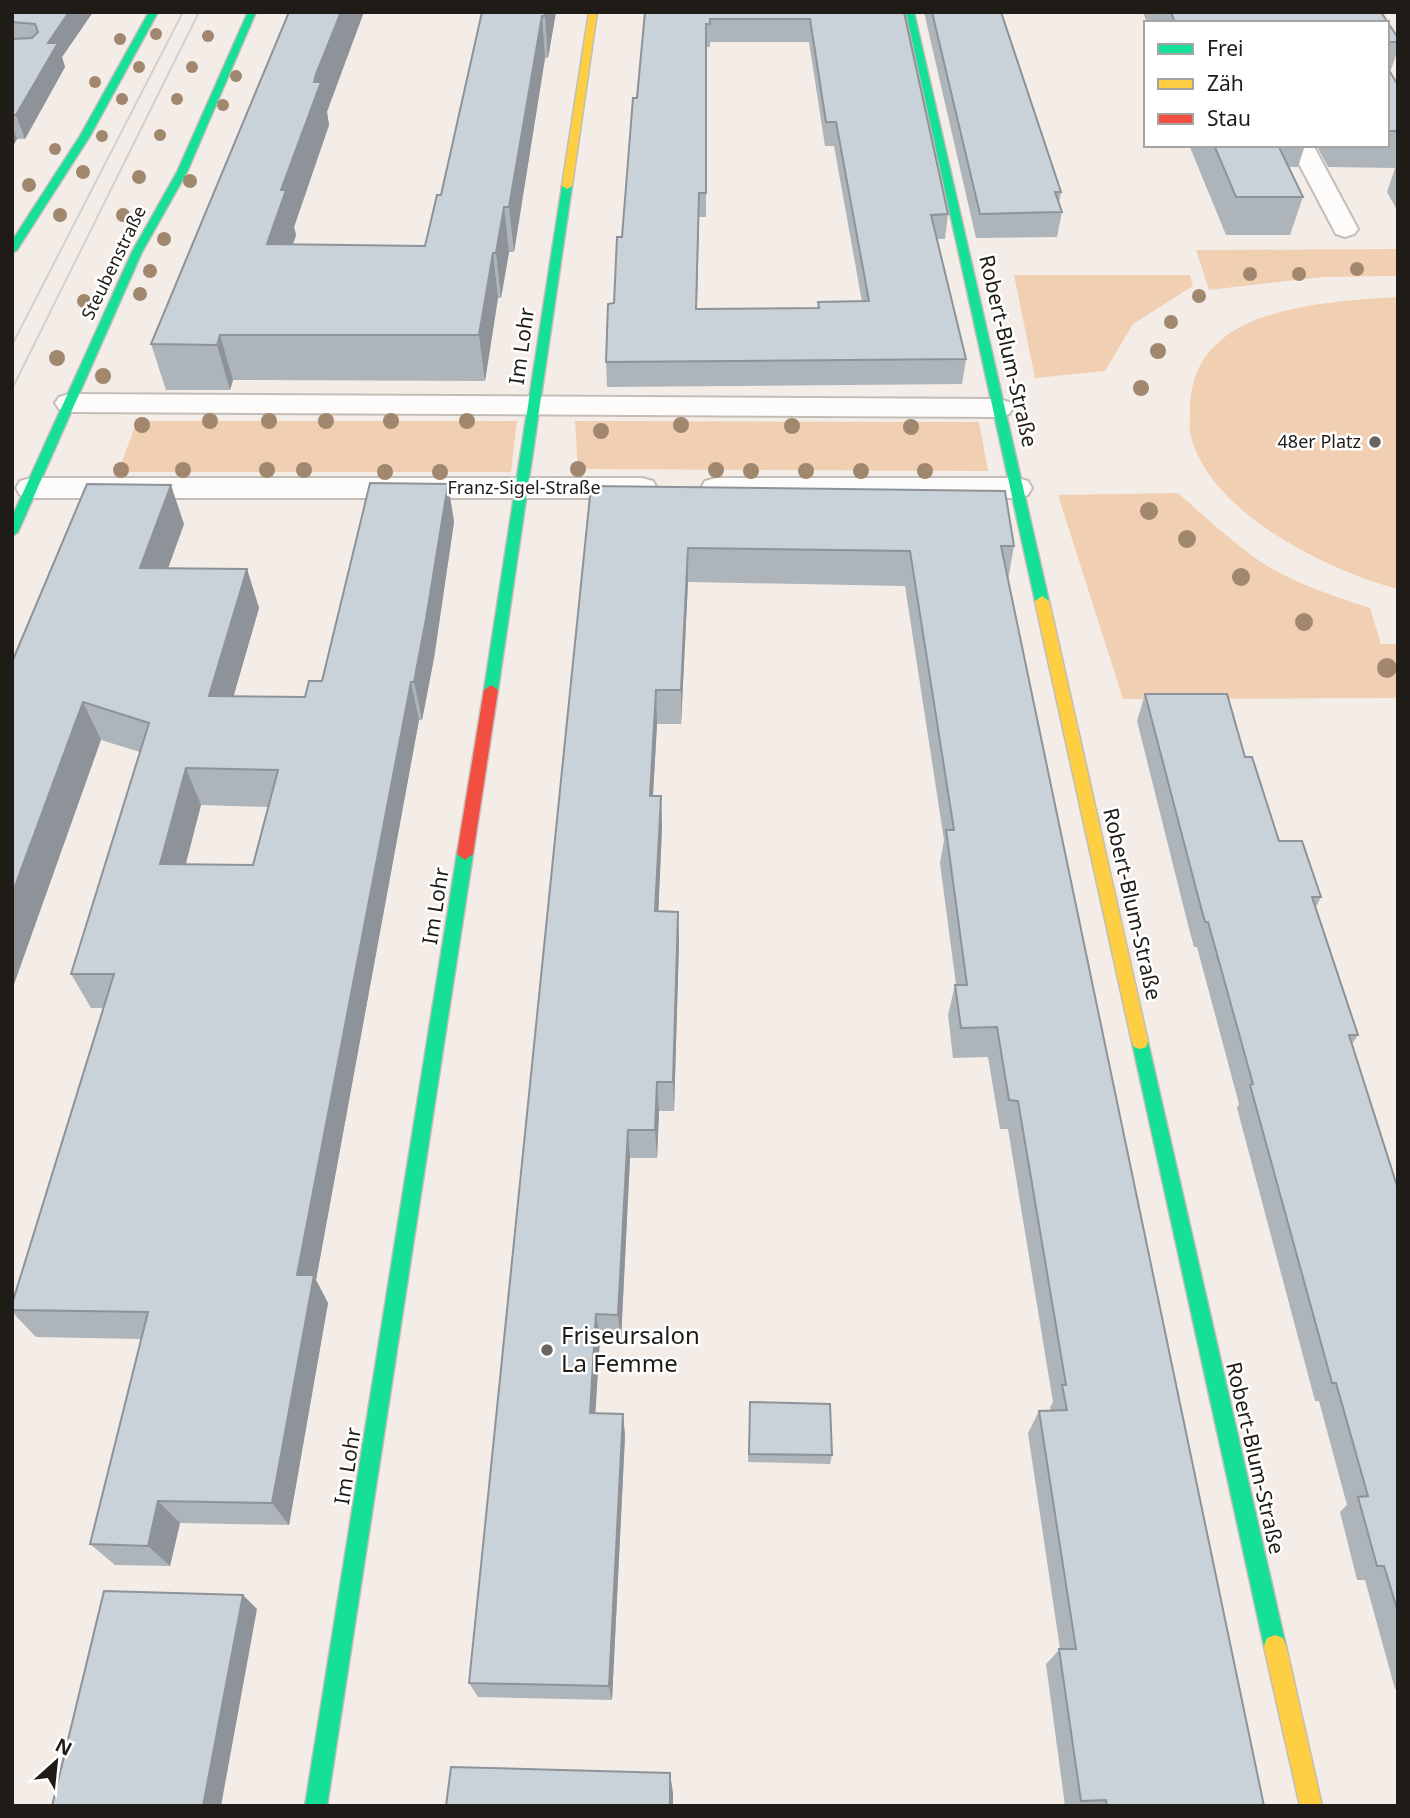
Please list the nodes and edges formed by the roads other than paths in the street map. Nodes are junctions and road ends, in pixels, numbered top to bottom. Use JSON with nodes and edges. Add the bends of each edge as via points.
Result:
{"nodes":[{"id":1,"x":153,"y":12,"type":"edge"},
{"id":2,"x":253,"y":12,"type":"edge"},
{"id":3,"x":593,"y":12,"type":"edge"},
{"id":4,"x":910,"y":12,"type":"edge"},
{"id":5,"x":1302,"y":147,"type":"edge"},
{"id":6,"x":1345,"y":229,"type":"dead end"},
{"id":7,"x":12,"y":250,"type":"edge"},
{"id":8,"x":69,"y":403,"type":"junction"},
{"id":9,"x":535,"y":405,"type":"junction"},
{"id":10,"x":999,"y":408,"type":"junction"},
{"id":11,"x":31,"y":488,"type":"junction"},
{"id":12,"x":523,"y":488,"type":"junction"},
{"id":13,"x":1017,"y":488,"type":"junction"},
{"id":14,"x":12,"y":532,"type":"edge"},
{"id":15,"x":316,"y":1806,"type":"edge"},
{"id":16,"x":1311,"y":1806,"type":"edge"}],
"edges":[{"from":1,"to":7,"type":"street","via":[[85,136]]},
{"from":2,"to":8,"type":"street","name":"Steubenstraße","via":[[182,172],[138,252]]},
{"from":3,"to":9,"type":"street","name":"Im Lohr"},
{"from":4,"to":10,"type":"street","name":"Robert-Blum-Straße"},
{"from":5,"to":6,"type":"street"},
{"from":8,"to":9,"type":"street"},
{"from":8,"to":11,"type":"street","name":"Steubenstraße"},
{"from":9,"to":10,"type":"street"},
{"from":9,"to":12,"type":"street","name":"Im Lohr"},
{"from":10,"to":13,"type":"street","name":"Robert-Blum-Straße"},
{"from":11,"to":12,"type":"street","name":"Franz-Sigel-Straße"},
{"from":11,"to":14,"type":"street","name":"Steubenstraße"},
{"from":12,"to":13,"type":"street","name":"Franz-Sigel-Straße"},
{"from":12,"to":15,"type":"street","name":"Im Lohr"},
{"from":13,"to":16,"type":"street","name":"Robert-Blum-Straße"}]}
